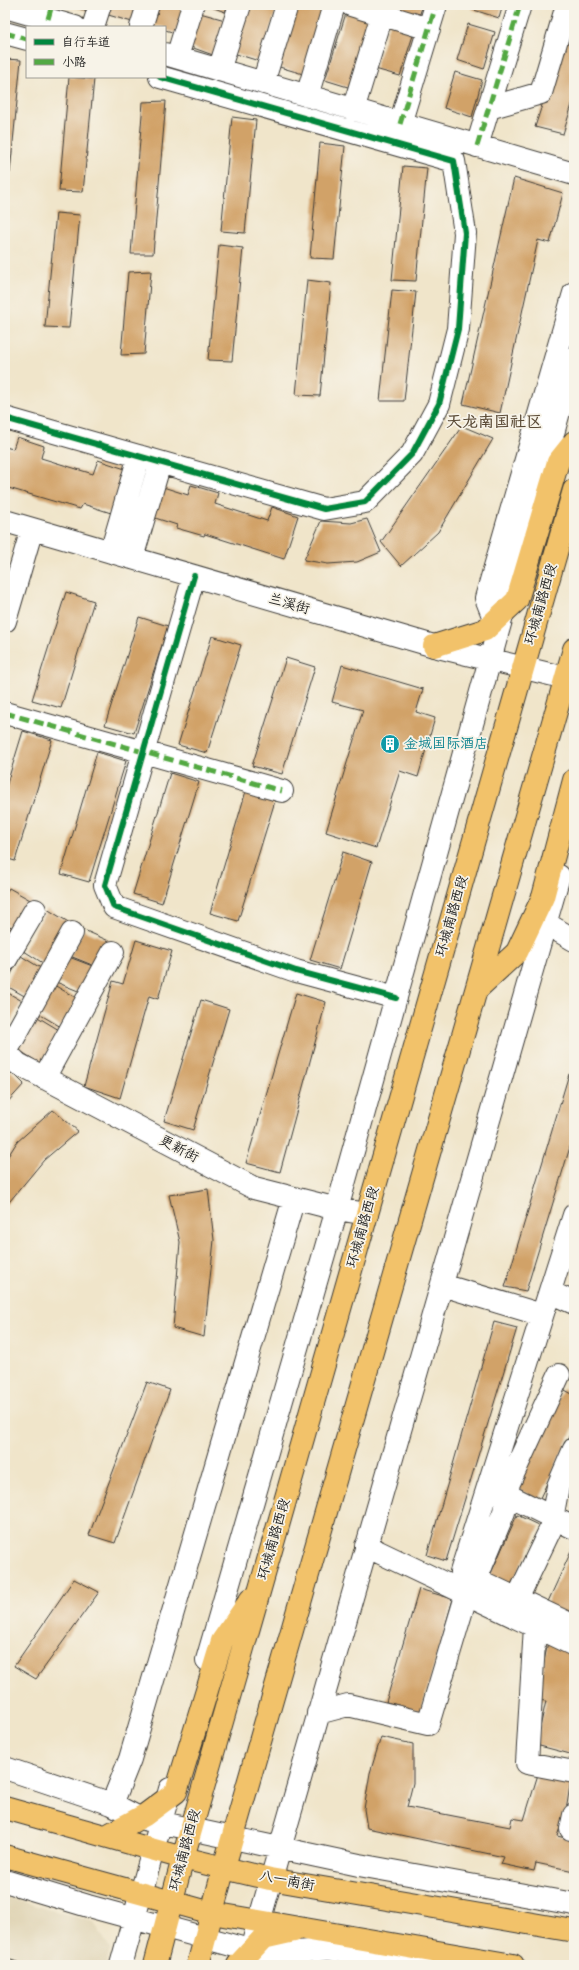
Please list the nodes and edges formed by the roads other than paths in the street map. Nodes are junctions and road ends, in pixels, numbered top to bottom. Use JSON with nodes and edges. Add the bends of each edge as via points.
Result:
{"nodes":[{"id":1,"x":100,"y":5,"type":"edge"},
{"id":2,"x":148,"y":5,"type":"edge"},
{"id":3,"x":193,"y":5,"type":"edge"},
{"id":4,"x":240,"y":5,"type":"edge"},
{"id":5,"x":287,"y":5,"type":"edge"},
{"id":6,"x":334,"y":5,"type":"edge"},
{"id":7,"x":351,"y":5,"type":"edge"},
{"id":8,"x":436,"y":5,"type":"edge"},
{"id":9,"x":520,"y":5,"type":"edge"},
{"id":10,"x":567,"y":5,"type":"edge"},
{"id":11,"x":5,"y":7,"type":"edge"},
{"id":12,"x":383,"y":10,"type":"edge"},
{"id":13,"x":50,"y":12,"type":"edge"},
{"id":14,"x":73,"y":26,"type":"edge"},
{"id":15,"x":93,"y":26,"type":"edge"},
{"id":16,"x":141,"y":26,"type":"edge"},
{"id":17,"x":429,"y":29,"type":"junction"},
{"id":18,"x":5,"y":33,"type":"edge"},
{"id":19,"x":26,"y":39,"type":"edge"},
{"id":20,"x":171,"y":56,"type":"edge"},
{"id":21,"x":219,"y":70,"type":"junction"},
{"id":22,"x":164,"y":78,"type":"edge"},
{"id":23,"x":263,"y":83,"type":"junction"},
{"id":24,"x":307,"y":96,"type":"junction"},
{"id":25,"x":489,"y":108,"type":"junction"},
{"id":26,"x":353,"y":110,"type":"junction"},
{"id":27,"x":400,"y":124,"type":"junction"},
{"id":28,"x":477,"y":146,"type":"junction"},
{"id":29,"x":574,"y":174,"type":"edge"},
{"id":30,"x":574,"y":292,"type":"edge"},
{"id":31,"x":574,"y":358,"type":"edge"},
{"id":32,"x":5,"y":418,"type":"edge"},
{"id":33,"x":574,"y":442,"type":"edge"},
{"id":34,"x":139,"y":456,"type":"junction"},
{"id":35,"x":160,"y":463,"type":"junction"},
{"id":36,"x":574,"y":490,"type":"edge"},
{"id":37,"x":5,"y":521,"type":"edge"},
{"id":38,"x":32,"y":529,"type":"junction"},
{"id":39,"x":111,"y":552,"type":"junction"},
{"id":40,"x":132,"y":558,"type":"junction"},
{"id":41,"x":194,"y":576,"type":"junction"},
{"id":42,"x":499,"y":618,"type":"junction"},
{"id":43,"x":5,"y":621,"type":"edge"},
{"id":44,"x":434,"y":646,"type":"junction"},
{"id":45,"x":574,"y":649,"type":"edge"},
{"id":46,"x":490,"y":658,"type":"junction"},
{"id":47,"x":522,"y":668,"type":"junction"},
{"id":48,"x":570,"y":679,"type":"edge"},
{"id":49,"x":5,"y":713,"type":"edge"},
{"id":50,"x":144,"y":752,"type":"junction"},
{"id":51,"x":574,"y":780,"type":"edge"},
{"id":52,"x":282,"y":791,"type":"dead end"},
{"id":53,"x":574,"y":820,"type":"edge"},
{"id":54,"x":566,"y":879,"type":"edge"},
{"id":55,"x":35,"y":910,"type":"dead end"},
{"id":56,"x":547,"y":924,"type":"junction"},
{"id":57,"x":72,"y":933,"type":"dead end"},
{"id":58,"x":574,"y":940,"type":"edge"},
{"id":59,"x":113,"y":952,"type":"dead end"},
{"id":60,"x":5,"y":961,"type":"edge"},
{"id":61,"x":476,"y":990,"type":"junction"},
{"id":62,"x":396,"y":998,"type":"junction"},
{"id":63,"x":5,"y":1051,"type":"edge"},
{"id":64,"x":44,"y":1078,"type":"junction"},
{"id":65,"x":294,"y":1198,"type":"junction"},
{"id":66,"x":337,"y":1209,"type":"junction"},
{"id":67,"x":367,"y":1214,"type":"junction"},
{"id":68,"x":574,"y":1215,"type":"edge"},
{"id":69,"x":442,"y":1285,"type":"junction"},
{"id":70,"x":567,"y":1296,"type":"edge"},
{"id":71,"x":542,"y":1315,"type":"junction"},
{"id":72,"x":528,"y":1360,"type":"junction"},
{"id":73,"x":566,"y":1379,"type":"edge"},
{"id":74,"x":574,"y":1449,"type":"edge"},
{"id":75,"x":498,"y":1490,"type":"junction"},
{"id":76,"x":552,"y":1517,"type":"junction"},
{"id":77,"x":574,"y":1528,"type":"edge"},
{"id":78,"x":366,"y":1546,"type":"junction"},
{"id":79,"x":261,"y":1585,"type":"junction"},
{"id":80,"x":471,"y":1586,"type":"junction"},
{"id":81,"x":517,"y":1599,"type":"junction"},
{"id":82,"x":535,"y":1626,"type":"junction"},
{"id":83,"x":574,"y":1629,"type":"edge"},
{"id":84,"x":318,"y":1713,"type":"junction"},
{"id":85,"x":5,"y":1768,"type":"edge"},
{"id":86,"x":574,"y":1772,"type":"edge"},
{"id":87,"x":166,"y":1799,"type":"junction"},
{"id":88,"x":112,"y":1804,"type":"junction"},
{"id":89,"x":5,"y":1808,"type":"edge"},
{"id":90,"x":149,"y":1820,"type":"junction"},
{"id":91,"x":191,"y":1829,"type":"junction"},
{"id":92,"x":106,"y":1836,"type":"junction"},
{"id":93,"x":232,"y":1838,"type":"junction"},
{"id":94,"x":279,"y":1848,"type":"junction"},
{"id":95,"x":152,"y":1849,"type":"junction"},
{"id":96,"x":5,"y":1856,"type":"edge"},
{"id":97,"x":183,"y":1858,"type":"junction"},
{"id":98,"x":224,"y":1867,"type":"junction"},
{"id":99,"x":270,"y":1879,"type":"junction"},
{"id":100,"x":5,"y":1881,"type":"edge"},
{"id":101,"x":140,"y":1894,"type":"junction"},
{"id":102,"x":171,"y":1902,"type":"junction"},
{"id":103,"x":574,"y":1904,"type":"edge"},
{"id":104,"x":212,"y":1913,"type":"junction"},
{"id":105,"x":133,"y":1918,"type":"junction"},
{"id":106,"x":258,"y":1921,"type":"junction"},
{"id":107,"x":165,"y":1927,"type":"junction"},
{"id":108,"x":303,"y":1929,"type":"junction"},
{"id":109,"x":574,"y":1931,"type":"edge"},
{"id":110,"x":205,"y":1938,"type":"junction"},
{"id":111,"x":245,"y":1960,"type":"edge"},
{"id":112,"x":372,"y":1961,"type":"edge"},
{"id":113,"x":121,"y":1965,"type":"edge"},
{"id":114,"x":155,"y":1965,"type":"edge"},
{"id":115,"x":198,"y":1965,"type":"edge"},
{"id":116,"x":426,"y":1965,"type":"edge"},
{"id":117,"x":513,"y":1965,"type":"edge"}],
"edges":[{"from":1,"to":15,"type":"street"},
{"from":2,"to":16,"type":"street"},
{"from":3,"to":20,"type":"street"},
{"from":4,"to":21,"type":"street"},
{"from":5,"to":23,"type":"street"},
{"from":6,"to":24,"type":"street"},
{"from":7,"to":12,"type":"street"},
{"from":8,"to":17,"type":"street"},
{"from":9,"to":25,"type":"street"},
{"from":10,"to":25,"type":"street","via":[[541,92]]},
{"from":11,"to":13,"type":"street"},
{"from":12,"to":17,"type":"street"},
{"from":12,"to":26,"type":"street"},
{"from":13,"to":14,"type":"street"},
{"from":17,"to":27,"type":"street"},
{"from":18,"to":19,"type":"street"},
{"from":20,"to":21,"type":"street"},
{"from":21,"to":23,"type":"street"},
{"from":22,"to":35,"type":"street","via":[[454,161],[465,233],[458,329],[439,404],[412,454],[365,502],[324,509]]},
{"from":23,"to":24,"type":"street"},
{"from":24,"to":26,"type":"street"},
{"from":25,"to":28,"type":"street"},
{"from":26,"to":27,"type":"street"},
{"from":27,"to":28,"type":"street"},
{"from":28,"to":29,"type":"street"},
{"from":30,"to":42,"type":"street","via":[[486,598]]},
{"from":31,"to":42,"type":"street"},
{"from":32,"to":34,"type":"street"},
{"from":33,"to":42,"type":"main road","via":[[558,462],[517,600]]},
{"from":34,"to":35,"type":"street"},
{"from":34,"to":39,"type":"street"},
{"from":35,"to":40,"type":"street"},
{"from":36,"to":47,"type":"main road","name":"环城南路西段"},
{"from":37,"to":38,"type":"street","name":"兰溪街"},
{"from":38,"to":39,"type":"street","name":"兰溪街"},
{"from":38,"to":43,"type":"street"},
{"from":39,"to":40,"type":"street","name":"兰溪街"},
{"from":40,"to":41,"type":"street","name":"兰溪街"},
{"from":41,"to":44,"type":"street","name":"兰溪街"},
{"from":41,"to":50,"type":"street"},
{"from":42,"to":44,"type":"main road","via":[[485,630]]},
{"from":42,"to":46,"type":"street"},
{"from":44,"to":46,"type":"street","name":"兰溪街"},
{"from":45,"to":48,"type":"main road"},
{"from":46,"to":47,"type":"street","name":"兰溪街"},
{"from":46,"to":62,"type":"street"},
{"from":47,"to":48,"type":"street","name":"兰溪街"},
{"from":47,"to":67,"type":"main road","name":"环城南路西段"},
{"from":48,"to":61,"type":"main road"},
{"from":49,"to":50,"type":"street"},
{"from":50,"to":52,"type":"street"},
{"from":50,"to":62,"type":"street","via":[[105,885],[114,907],[296,971]]},
{"from":51,"to":61,"type":"main road","via":[[543,897],[517,952]]},
{"from":53,"to":54,"type":"street"},
{"from":54,"to":56,"type":"street"},
{"from":55,"to":60,"type":"street"},
{"from":56,"to":58,"type":"street"},
{"from":56,"to":69,"type":"street"},
{"from":57,"to":63,"type":"street"},
{"from":59,"to":64,"type":"street"},
{"from":61,"to":93,"type":"main road"},
{"from":62,"to":66,"type":"street"},
{"from":63,"to":64,"type":"street","name":"更新街","via":[[18,1064]]},
{"from":64,"to":65,"type":"street","name":"更新街","via":[[254,1188]]},
{"from":65,"to":66,"type":"street","name":"更新街"},
{"from":65,"to":88,"type":"street","via":[[130,1759]]},
{"from":66,"to":67,"type":"street","name":"更新街"},
{"from":66,"to":87,"type":"street"},
{"from":67,"to":79,"type":"main road","name":"环城南路西段"},
{"from":68,"to":70,"type":"street"},
{"from":69,"to":71,"type":"street"},
{"from":69,"to":78,"type":"street"},
{"from":70,"to":71,"type":"street"},
{"from":71,"to":72,"type":"street"},
{"from":72,"to":73,"type":"street"},
{"from":72,"to":75,"type":"street"},
{"from":73,"to":75,"type":"street","via":[[509,1483]]},
{"from":74,"to":76,"type":"street","via":[[558,1486]]},
{"from":75,"to":76,"type":"street"},
{"from":75,"to":80,"type":"street","via":[[461,1572]]},
{"from":76,"to":77,"type":"street"},
{"from":76,"to":81,"type":"street","via":[[550,1530]]},
{"from":78,"to":80,"type":"street"},
{"from":78,"to":84,"type":"street"},
{"from":79,"to":87,"type":"main road","via":[[222,1641],[176,1792]]},
{"from":79,"to":91,"type":"main road","name":"环城南路西段"},
{"from":80,"to":81,"type":"street"},
{"from":80,"to":82,"type":"street"},
{"from":80,"to":84,"type":"street","via":[[428,1724],[348,1704]]},
{"from":81,"to":83,"type":"street"},
{"from":82,"to":83,"type":"street"},
{"from":82,"to":86,"type":"street","via":[[527,1763]]},
{"from":84,"to":94,"type":"street"},
{"from":85,"to":88,"type":"street"},
{"from":87,"to":90,"type":"main road"},
{"from":88,"to":90,"type":"street"},
{"from":89,"to":92,"type":"main road","name":"八一南街"},
{"from":90,"to":91,"type":"street"},
{"from":90,"to":92,"type":"main road"},
{"from":90,"to":95,"type":"street"},
{"from":91,"to":93,"type":"street"},
{"from":91,"to":97,"type":"main road","name":"环城南路西段"},
{"from":92,"to":95,"type":"main road","name":"八一南街"},
{"from":93,"to":94,"type":"street"},
{"from":93,"to":98,"type":"main road"},
{"from":94,"to":99,"type":"street"},
{"from":94,"to":103,"type":"street"},
{"from":95,"to":97,"type":"main road","name":"八一南街"},
{"from":95,"to":101,"type":"street"},
{"from":96,"to":101,"type":"main road"},
{"from":97,"to":98,"type":"main road","name":"八一南街"},
{"from":97,"to":102,"type":"main road","name":"环城南路西段"},
{"from":98,"to":99,"type":"main road","name":"八一南街"},
{"from":98,"to":104,"type":"main road"},
{"from":99,"to":106,"type":"street"},
{"from":99,"to":109,"type":"main road","name":"八一南街"},
{"from":100,"to":105,"type":"street"},
{"from":101,"to":102,"type":"main road"},
{"from":101,"to":105,"type":"street"},
{"from":102,"to":104,"type":"main road"},
{"from":102,"to":107,"type":"main road","name":"环城南路西段"},
{"from":104,"to":106,"type":"main road"},
{"from":104,"to":110,"type":"main road"},
{"from":105,"to":107,"type":"street"},
{"from":105,"to":113,"type":"street"},
{"from":106,"to":108,"type":"main road"},
{"from":106,"to":111,"type":"street"},
{"from":107,"to":110,"type":"street"},
{"from":107,"to":114,"type":"main road","name":"环城南路西段"},
{"from":108,"to":111,"type":"main road","via":[[264,1938]]},
{"from":108,"to":117,"type":"main road"},
{"from":110,"to":111,"type":"street"},
{"from":110,"to":115,"type":"main road"},
{"from":111,"to":112,"type":"street","via":[[328,1949]]},
{"from":112,"to":116,"type":"street"}]}
